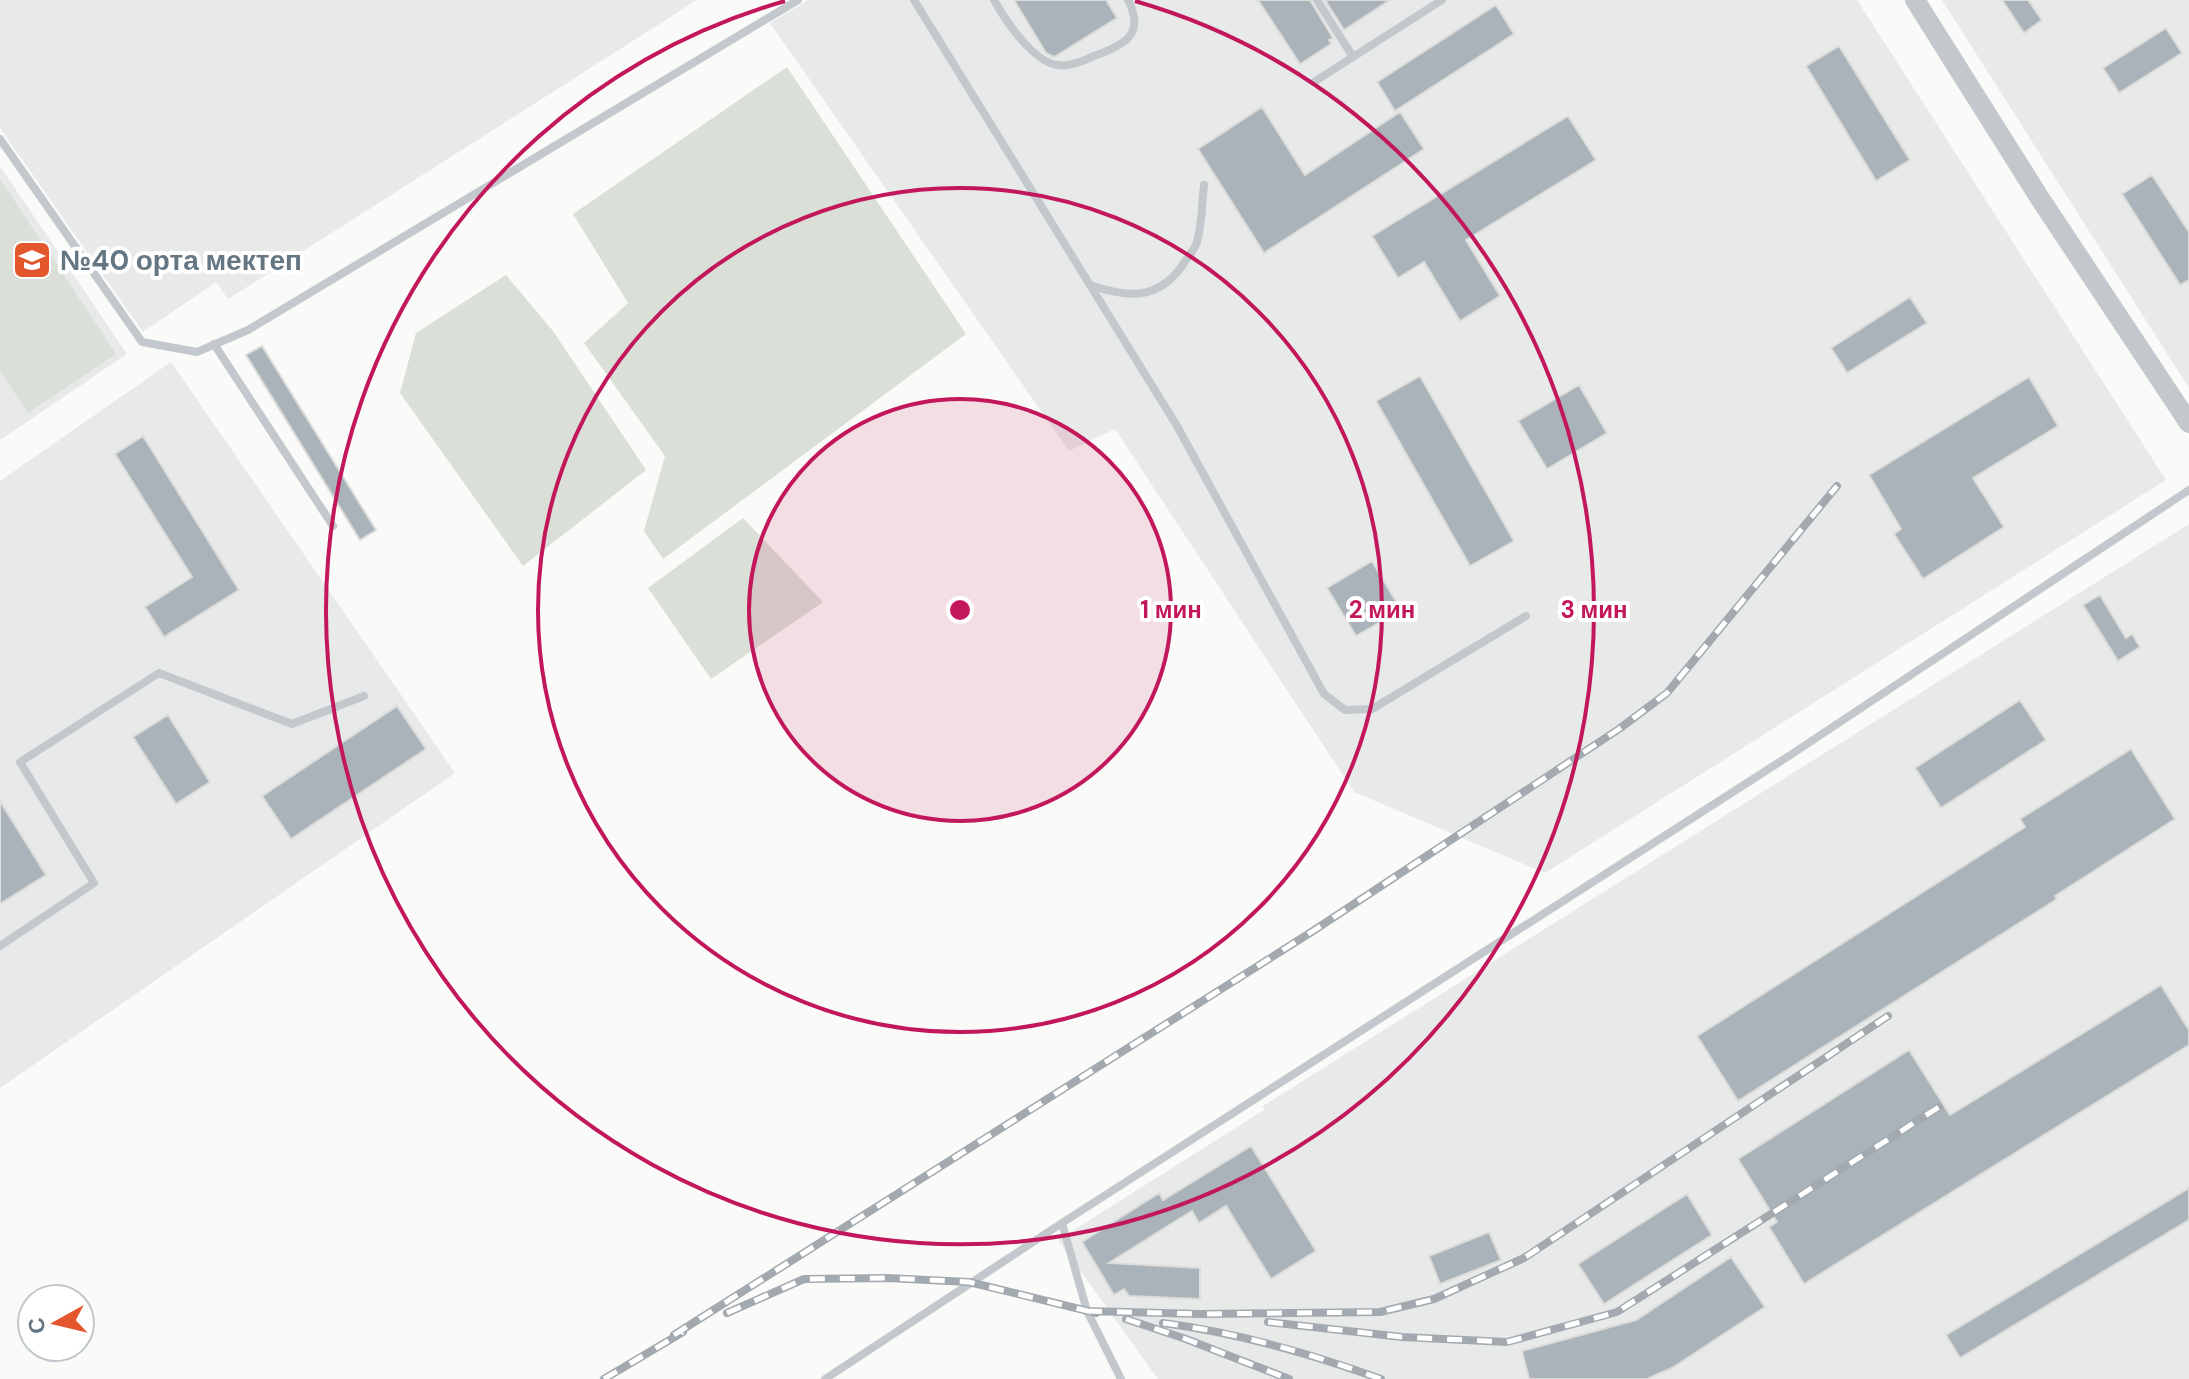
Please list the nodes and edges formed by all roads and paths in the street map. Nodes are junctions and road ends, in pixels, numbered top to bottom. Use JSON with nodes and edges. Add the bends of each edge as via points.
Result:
{"nodes":[{"id":1,"x":798,"y":0,"type":"edge"},
{"id":2,"x":914,"y":0,"type":"edge"},
{"id":3,"x":994,"y":0,"type":"edge"},
{"id":4,"x":1128,"y":0,"type":"edge"},
{"id":5,"x":1317,"y":0,"type":"edge"},
{"id":6,"x":1442,"y":0,"type":"edge"},
{"id":7,"x":1915,"y":0,"type":"edge"},
{"id":8,"x":1353,"y":57,"type":"junction"},
{"id":9,"x":1314,"y":82,"type":"dead end"},
{"id":10,"x":0,"y":139,"type":"edge"},
{"id":11,"x":1204,"y":185,"type":"dead end"},
{"id":12,"x":1089,"y":284,"type":"junction"},
{"id":13,"x":214,"y":344,"type":"junction"},
{"id":14,"x":2189,"y":423,"type":"edge"},
{"id":15,"x":2189,"y":490,"type":"edge"},
{"id":16,"x":333,"y":526,"type":"dead end"},
{"id":17,"x":1526,"y":616,"type":"dead end"},
{"id":18,"x":364,"y":696,"type":"dead end"},
{"id":19,"x":0,"y":946,"type":"edge"},
{"id":20,"x":1062,"y":1223,"type":"junction"},
{"id":21,"x":825,"y":1379,"type":"edge"},
{"id":22,"x":1121,"y":1379,"type":"edge"}],
"edges":[{"from":1,"to":13,"type":"lane","via":[[248,330]]},
{"from":2,"to":12,"type":"lane"},
{"from":3,"to":4,"type":"lane","via":[[1036,55],[1056,66],[1073,64],[1129,39],[1135,27]]},
{"from":5,"to":8,"type":"lane"},
{"from":6,"to":8,"type":"lane"},
{"from":7,"to":14,"type":"street"},
{"from":8,"to":9,"type":"lane"},
{"from":10,"to":13,"type":"lane","via":[[142,342],[197,352]]},
{"from":11,"to":12,"type":"lane","via":[[1197,244],[1178,273],[1136,296]]},
{"from":12,"to":17,"type":"lane","via":[[1177,426],[1331,701],[1345,710],[1372,709]]},
{"from":13,"to":16,"type":"lane"},
{"from":15,"to":20,"type":"lane","via":[[1795,752]]},
{"from":18,"to":19,"type":"lane","via":[[292,724],[159,673],[20,762],[94,883]]},
{"from":20,"to":21,"type":"lane"},
{"from":20,"to":22,"type":"lane","via":[[1087,1311]]}]}
